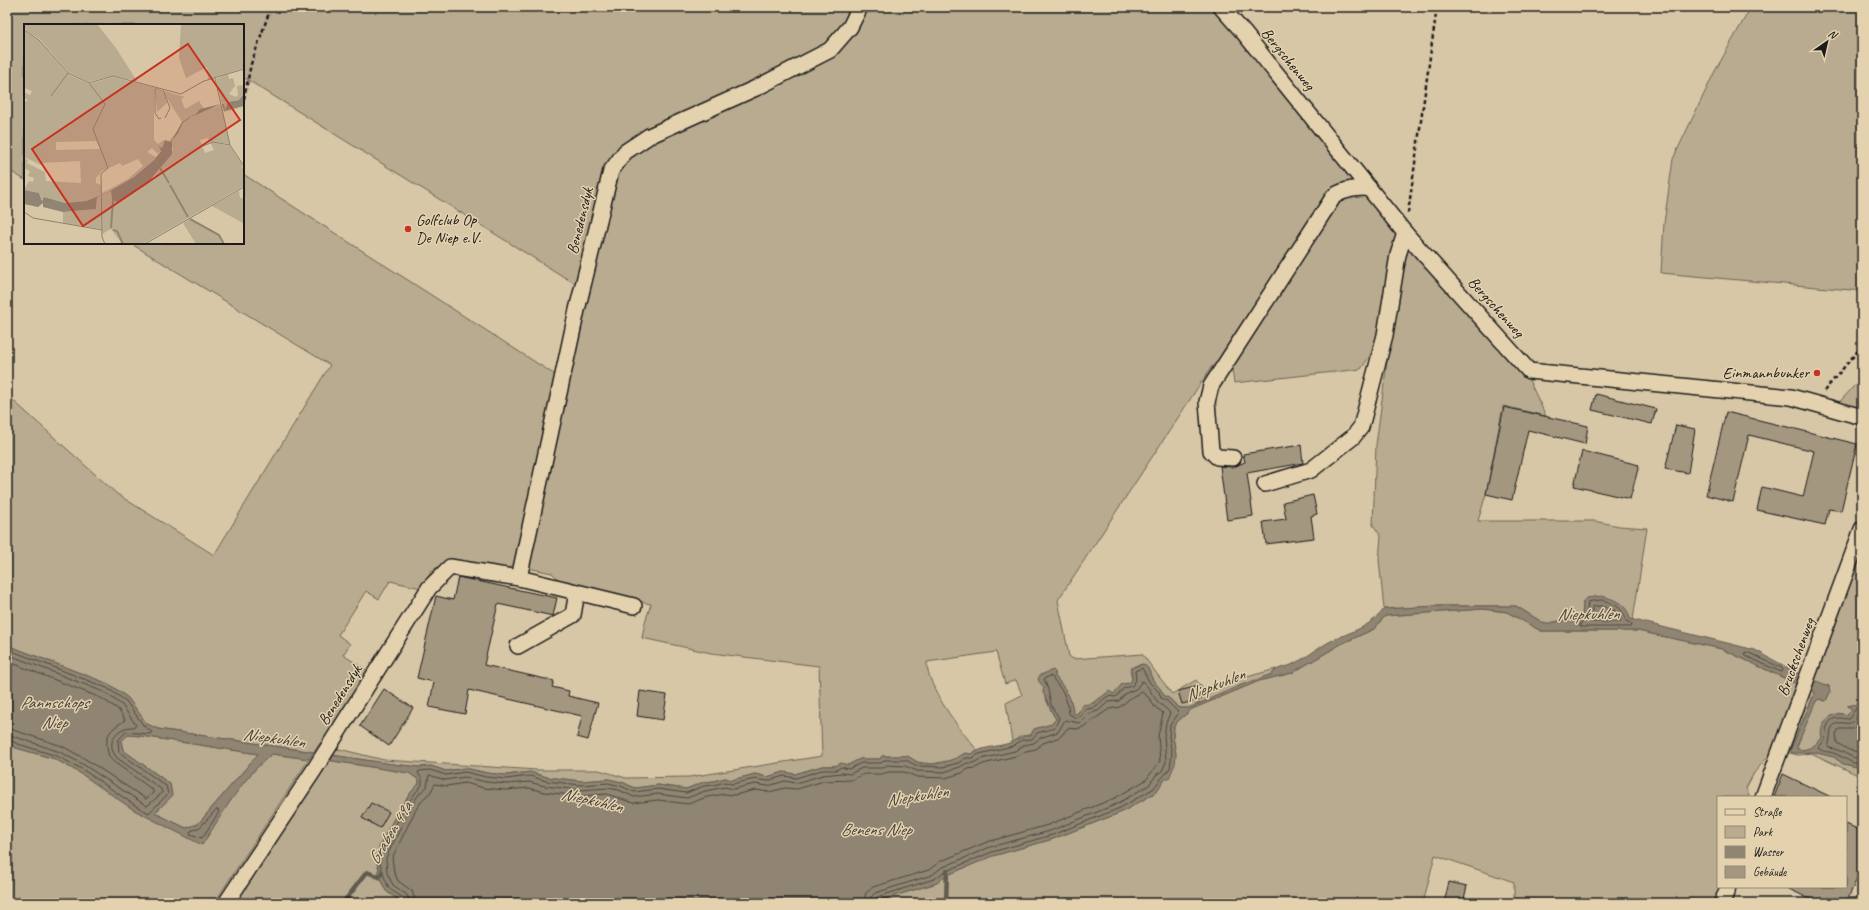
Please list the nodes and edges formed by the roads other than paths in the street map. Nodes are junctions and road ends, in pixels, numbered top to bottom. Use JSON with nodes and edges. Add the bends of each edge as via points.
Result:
{"nodes":[{"id":1,"x":860,"y":7,"type":"edge"},
{"id":2,"x":1221,"y":7,"type":"edge"},
{"id":3,"x":1369,"y":188,"type":"junction"},
{"id":4,"x":1405,"y":233,"type":"junction"},
{"id":5,"x":1862,"y":417,"type":"edge"},
{"id":6,"x":1233,"y":458,"type":"dead end"},
{"id":7,"x":1265,"y":484,"type":"dead end"},
{"id":8,"x":1862,"y":529,"type":"edge"},
{"id":9,"x":519,"y":578,"type":"junction"},
{"id":10,"x":576,"y":592,"type":"junction"},
{"id":11,"x":634,"y":606,"type":"dead end"},
{"id":12,"x":518,"y":646,"type":"dead end"},
{"id":13,"x":1763,"y":796,"type":"edge"},
{"id":14,"x":1728,"y":888,"type":"edge"},
{"id":15,"x":226,"y":903,"type":"edge"},
{"id":16,"x":1722,"y":903,"type":"edge"}],
"edges":[{"from":1,"to":9,"type":"street","name":"Benedensdyk","via":[[850,27],[830,50],[756,88],[649,136],[625,152],[611,171],[577,310]]},
{"from":2,"to":3,"type":"street","name":"Bergschenweg"},
{"from":3,"to":4,"type":"street","name":"Bergschenweg"},
{"from":3,"to":6,"type":"street","via":[[1354,188],[1334,196],[1212,386],[1207,402],[1210,451],[1217,457]]},
{"from":4,"to":5,"type":"street","name":"Bergschenweg","via":[[1529,371],[1791,396]]},
{"from":4,"to":7,"type":"street","via":[[1398,255],[1385,335],[1361,427],[1353,437],[1311,470]]},
{"from":8,"to":13,"type":"street","name":"Bruckschenweg"},
{"from":9,"to":10,"type":"street","name":"Benedensdyk"},
{"from":9,"to":15,"type":"street","name":"Benedensdyk","via":[[450,567],[429,588]]},
{"from":10,"to":11,"type":"street","name":"Benedensdyk"},
{"from":10,"to":12,"type":"street","via":[[573,615]]},
{"from":14,"to":16,"type":"street"}]}
